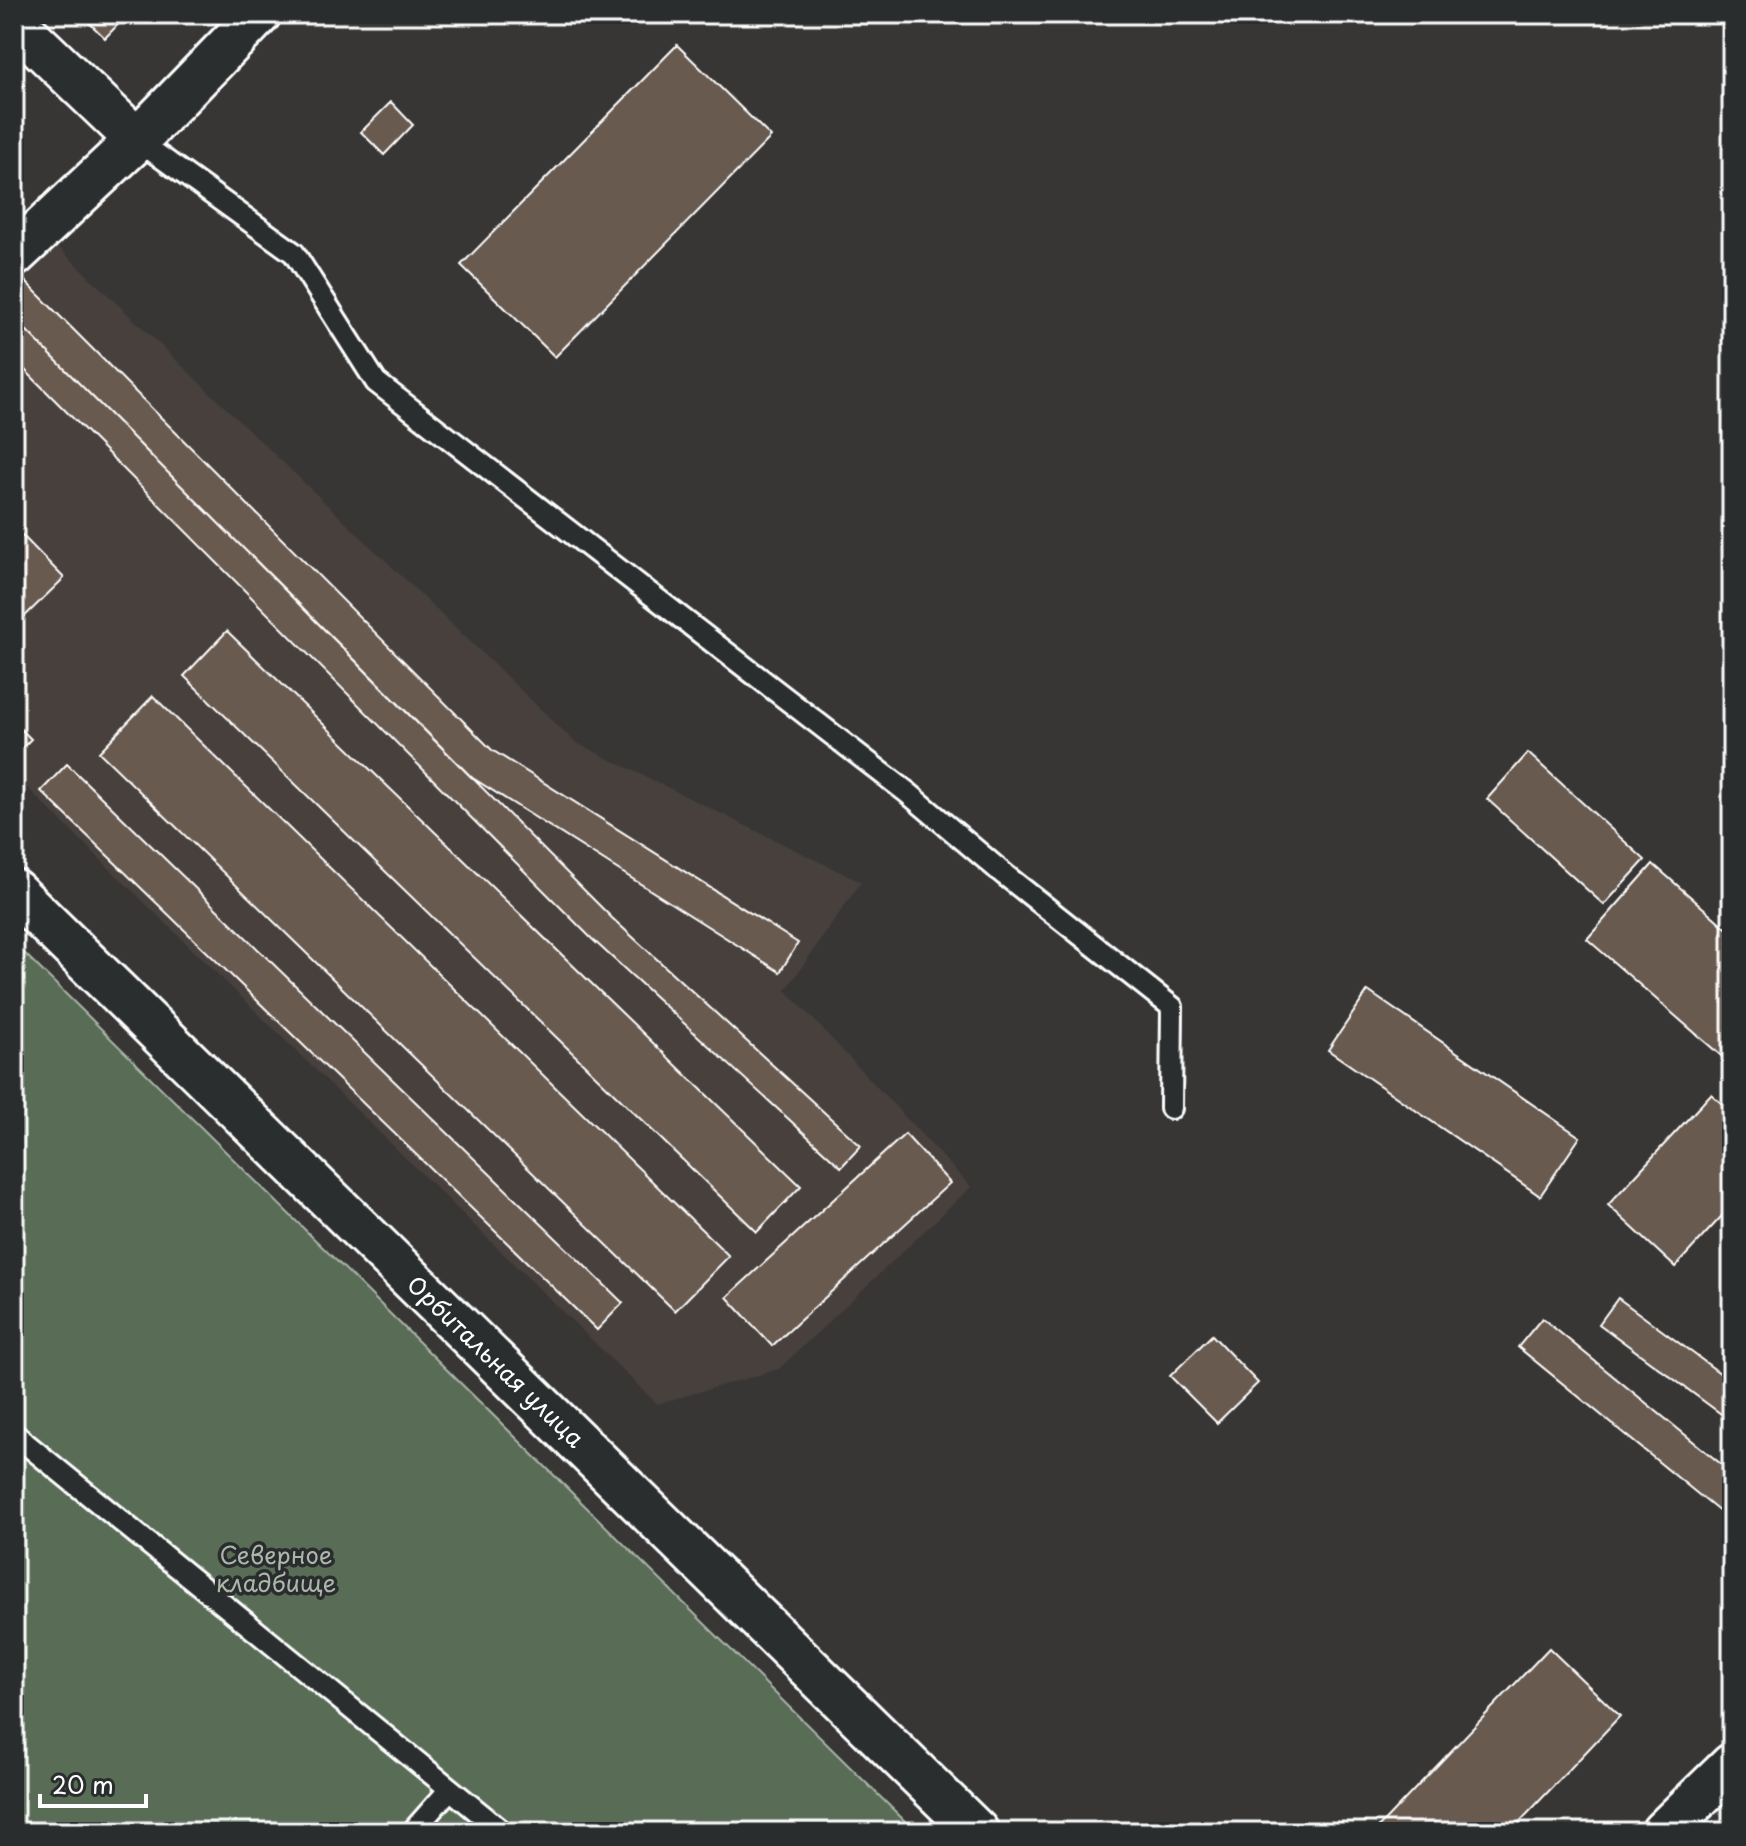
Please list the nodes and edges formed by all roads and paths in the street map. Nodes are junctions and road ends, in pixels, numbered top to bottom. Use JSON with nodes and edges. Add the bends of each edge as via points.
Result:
{"nodes":[{"id":1,"x":259,"y":14,"type":"edge"},
{"id":2,"x":14,"y":22,"type":"edge"},
{"id":3,"x":137,"y":140,"type":"junction"},
{"id":4,"x":14,"y":255,"type":"edge"},
{"id":5,"x":14,"y":891,"type":"edge"},
{"id":6,"x":1171,"y":1108,"type":"dead end"},
{"id":7,"x":14,"y":1434,"type":"edge"},
{"id":8,"x":1732,"y":1765,"type":"edge"},
{"id":9,"x":450,"y":1789,"type":"junction"},
{"id":10,"x":412,"y":1832,"type":"edge"},
{"id":11,"x":503,"y":1832,"type":"edge"},
{"id":12,"x":977,"y":1832,"type":"edge"},
{"id":13,"x":1663,"y":1832,"type":"edge"}],
"edges":[{"from":1,"to":3,"type":"street"},
{"from":2,"to":3,"type":"street"},
{"from":3,"to":4,"type":"street"},
{"from":3,"to":6,"type":"lane","via":[[294,253],[376,382],[908,793],[1172,1007]]},
{"from":5,"to":12,"type":"street","name":"Орбитальная улица"},
{"from":7,"to":9,"type":"lane"},
{"from":8,"to":13,"type":"street"},
{"from":9,"to":10,"type":"lane"},
{"from":9,"to":11,"type":"lane"}]}
